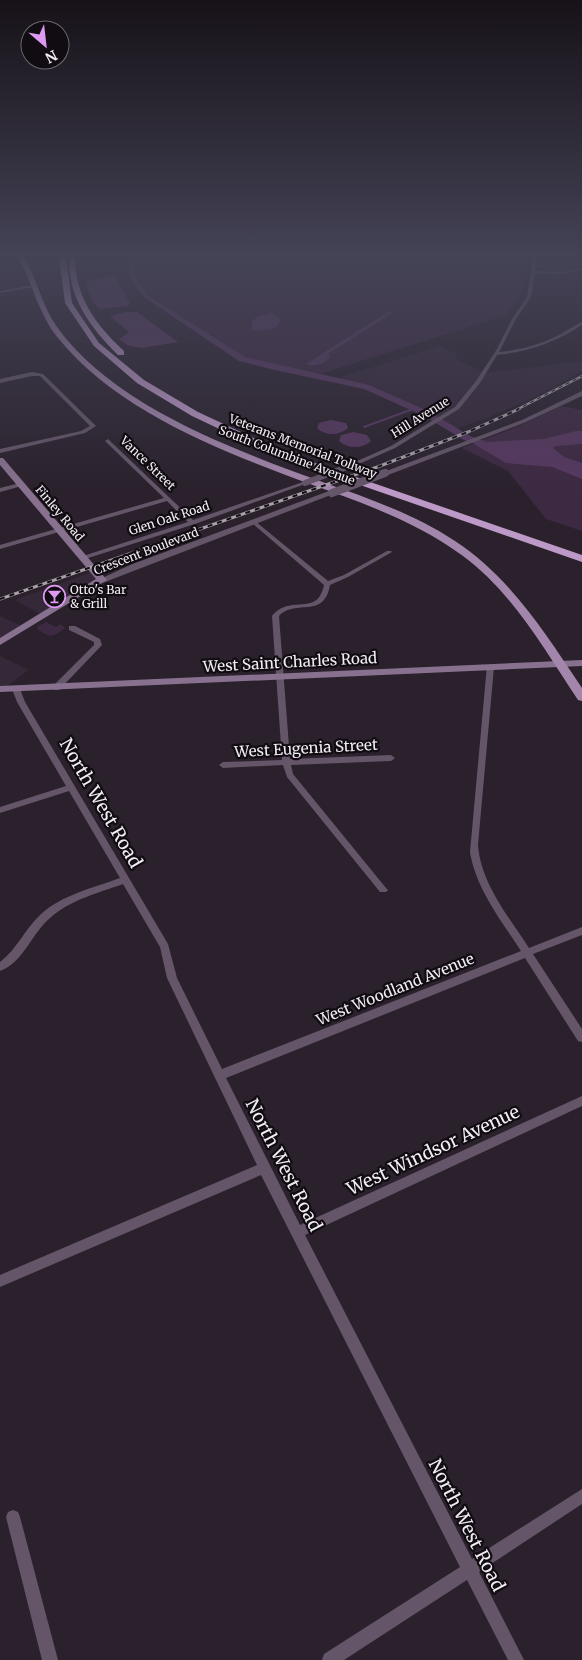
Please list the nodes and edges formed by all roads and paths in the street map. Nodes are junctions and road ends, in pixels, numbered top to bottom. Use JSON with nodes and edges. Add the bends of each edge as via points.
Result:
{"nodes":[{"id":1,"x":61,"y":334,"type":"edge"},
{"id":2,"x":89,"y":334,"type":"edge"},
{"id":3,"x":102,"y":334,"type":"edge"},
{"id":4,"x":506,"y":334,"type":"edge"},
{"id":5,"x":563,"y":334,"type":"edge"},
{"id":6,"x":496,"y":354,"type":"junction"},
{"id":7,"x":0,"y":372,"type":"edge"},
{"id":8,"x":7,"y":379,"type":"junction"},
{"id":9,"x":0,"y":381,"type":"edge"},
{"id":10,"x":582,"y":393,"type":"edge"},
{"id":11,"x":108,"y":441,"type":"dead end"},
{"id":12,"x":0,"y":451,"type":"edge"},
{"id":13,"x":0,"y":460,"type":"edge"},
{"id":14,"x":20,"y":485,"type":"junction"},
{"id":15,"x":0,"y":490,"type":"edge"},
{"id":16,"x":168,"y":499,"type":"junction"},
{"id":17,"x":262,"y":499,"type":"joint"},
{"id":18,"x":193,"y":523,"type":"junction"},
{"id":19,"x":255,"y":523,"type":"junction"},
{"id":20,"x":58,"y":530,"type":"junction"},
{"id":21,"x":0,"y":547,"type":"edge"},
{"id":22,"x":582,"y":549,"type":"edge"},
{"id":23,"x":389,"y":552,"type":"dead end"},
{"id":24,"x":82,"y":558,"type":"junction"},
{"id":25,"x":582,"y":558,"type":"edge"},
{"id":26,"x":102,"y":580,"type":"junction"},
{"id":27,"x":327,"y":584,"type":"junction"},
{"id":28,"x":72,"y":628,"type":"dead end"},
{"id":29,"x":0,"y":642,"type":"edge"},
{"id":30,"x":582,"y":663,"type":"edge"},
{"id":31,"x":559,"y":664,"type":"junction"},
{"id":32,"x":490,"y":667,"type":"junction"},
{"id":33,"x":279,"y":678,"type":"junction"},
{"id":34,"x":56,"y":688,"type":"junction"},
{"id":35,"x":0,"y":689,"type":"edge"},
{"id":36,"x":16,"y":689,"type":"junction"},
{"id":37,"x":582,"y":697,"type":"edge"},
{"id":38,"x":391,"y":758,"type":"dead end"},
{"id":39,"x":285,"y":762,"type":"junction"},
{"id":40,"x":223,"y":765,"type":"dead end"},
{"id":41,"x":72,"y":787,"type":"junction"},
{"id":42,"x":0,"y":810,"type":"edge"},
{"id":43,"x":125,"y":880,"type":"junction"},
{"id":44,"x":384,"y":890,"type":"dead end"},
{"id":45,"x":582,"y":931,"type":"edge"},
{"id":46,"x":528,"y":952,"type":"junction"},
{"id":47,"x":0,"y":967,"type":"edge"},
{"id":48,"x":582,"y":1038,"type":"edge"},
{"id":49,"x":220,"y":1075,"type":"junction"},
{"id":50,"x":582,"y":1101,"type":"edge"},
{"id":51,"x":264,"y":1168,"type":"junction"},
{"id":52,"x":298,"y":1232,"type":"junction"},
{"id":53,"x":0,"y":1281,"type":"edge"},
{"id":54,"x":582,"y":1496,"type":"edge"},
{"id":55,"x":12,"y":1517,"type":"dead end"},
{"id":56,"x":471,"y":1569,"type":"junction"},
{"id":57,"x":50,"y":1660,"type":"edge"},
{"id":58,"x":330,"y":1660,"type":"edge"},
{"id":59,"x":516,"y":1660,"type":"edge"}],
"edges":[{"from":1,"to":31,"type":"main road","name":"South Columbine Avenue","via":[[104,378],[155,412],[232,450],[397,514],[466,553],[506,588]]},
{"from":2,"to":25,"type":"highway","name":"Veterans Memorial Tollway","via":[[140,381],[207,420],[283,454]]},
{"from":3,"to":22,"type":"highway","name":"Veterans Memorial Tollway","via":[[136,366],[216,416],[283,445]]},
{"from":4,"to":6,"type":"street","name":"Hill Avenue"},
{"from":5,"to":6,"type":"street","via":[[542,345]]},
{"from":6,"to":17,"type":"street","name":"Hill Avenue","bridge":true,"via":[[457,408],[444,417],[394,447]]},
{"from":7,"to":8,"type":"street"},
{"from":8,"to":9,"type":"street"},
{"from":8,"to":12,"type":"street","via":[[35,374],[42,376],[92,425],[91,428]]},
{"from":10,"to":19,"type":"street","name":"Crescent Boulevard","bridge":true,"via":[[479,439]]},
{"from":11,"to":16,"type":"street","name":"Vance Street"},
{"from":13,"to":14,"type":"main road","name":"Finley Road"},
{"from":14,"to":15,"type":"street"},
{"from":14,"to":20,"type":"main road","name":"Finley Road"},
{"from":16,"to":18,"type":"street","name":"Vance Street"},
{"from":16,"to":20,"type":"street"},
{"from":17,"to":18,"type":"street","name":"Glen Oak Road"},
{"from":18,"to":24,"type":"street","name":"Glen Oak Road"},
{"from":19,"to":26,"type":"street","name":"Crescent Boulevard"},
{"from":19,"to":27,"type":"street"},
{"from":20,"to":21,"type":"street"},
{"from":20,"to":24,"type":"main road","name":"Finley Road"},
{"from":23,"to":27,"type":"street"},
{"from":24,"to":26,"type":"main road","name":"Finley Road"},
{"from":26,"to":29,"type":"main road","name":"Crescent Boulevard"},
{"from":27,"to":33,"type":"street","via":[[326,595],[320,601],[277,612]]},
{"from":28,"to":34,"type":"street","via":[[98,644]]},
{"from":30,"to":31,"type":"main road","name":"West Saint Charles Road"},
{"from":31,"to":32,"type":"main road","name":"West Saint Charles Road"},
{"from":31,"to":37,"type":"main road","name":"South Columbine Avenue"},
{"from":32,"to":33,"type":"main road","name":"West Saint Charles Road"},
{"from":32,"to":46,"type":"street","via":[[474,852],[484,883]]},
{"from":33,"to":34,"type":"main road","name":"West Saint Charles Road"},
{"from":33,"to":39,"type":"street"},
{"from":34,"to":36,"type":"main road","name":"West Saint Charles Road"},
{"from":35,"to":36,"type":"main road","name":"West Saint Charles Road"},
{"from":36,"to":41,"type":"street","name":"North West Road"},
{"from":38,"to":39,"type":"street","name":"West Eugenia Street"},
{"from":39,"to":40,"type":"street","name":"West Eugenia Street"},
{"from":39,"to":44,"type":"street","via":[[290,775]]},
{"from":41,"to":42,"type":"street"},
{"from":41,"to":43,"type":"street","name":"North West Road"},
{"from":43,"to":47,"type":"street","via":[[49,912],[17,954]]},
{"from":43,"to":49,"type":"street","name":"North West Road","via":[[165,946],[172,978]]},
{"from":45,"to":46,"type":"street","name":"West Woodland Avenue"},
{"from":46,"to":48,"type":"street"},
{"from":46,"to":49,"type":"street","name":"West Woodland Avenue"},
{"from":49,"to":51,"type":"street","name":"North West Road"},
{"from":50,"to":52,"type":"street","name":"West Windsor Avenue"},
{"from":51,"to":52,"type":"street","name":"North West Road"},
{"from":51,"to":53,"type":"street"},
{"from":52,"to":56,"type":"street","name":"North West Road"},
{"from":54,"to":56,"type":"street"},
{"from":55,"to":57,"type":"street"},
{"from":56,"to":58,"type":"street"},
{"from":56,"to":59,"type":"street","name":"North West Road"}]}
